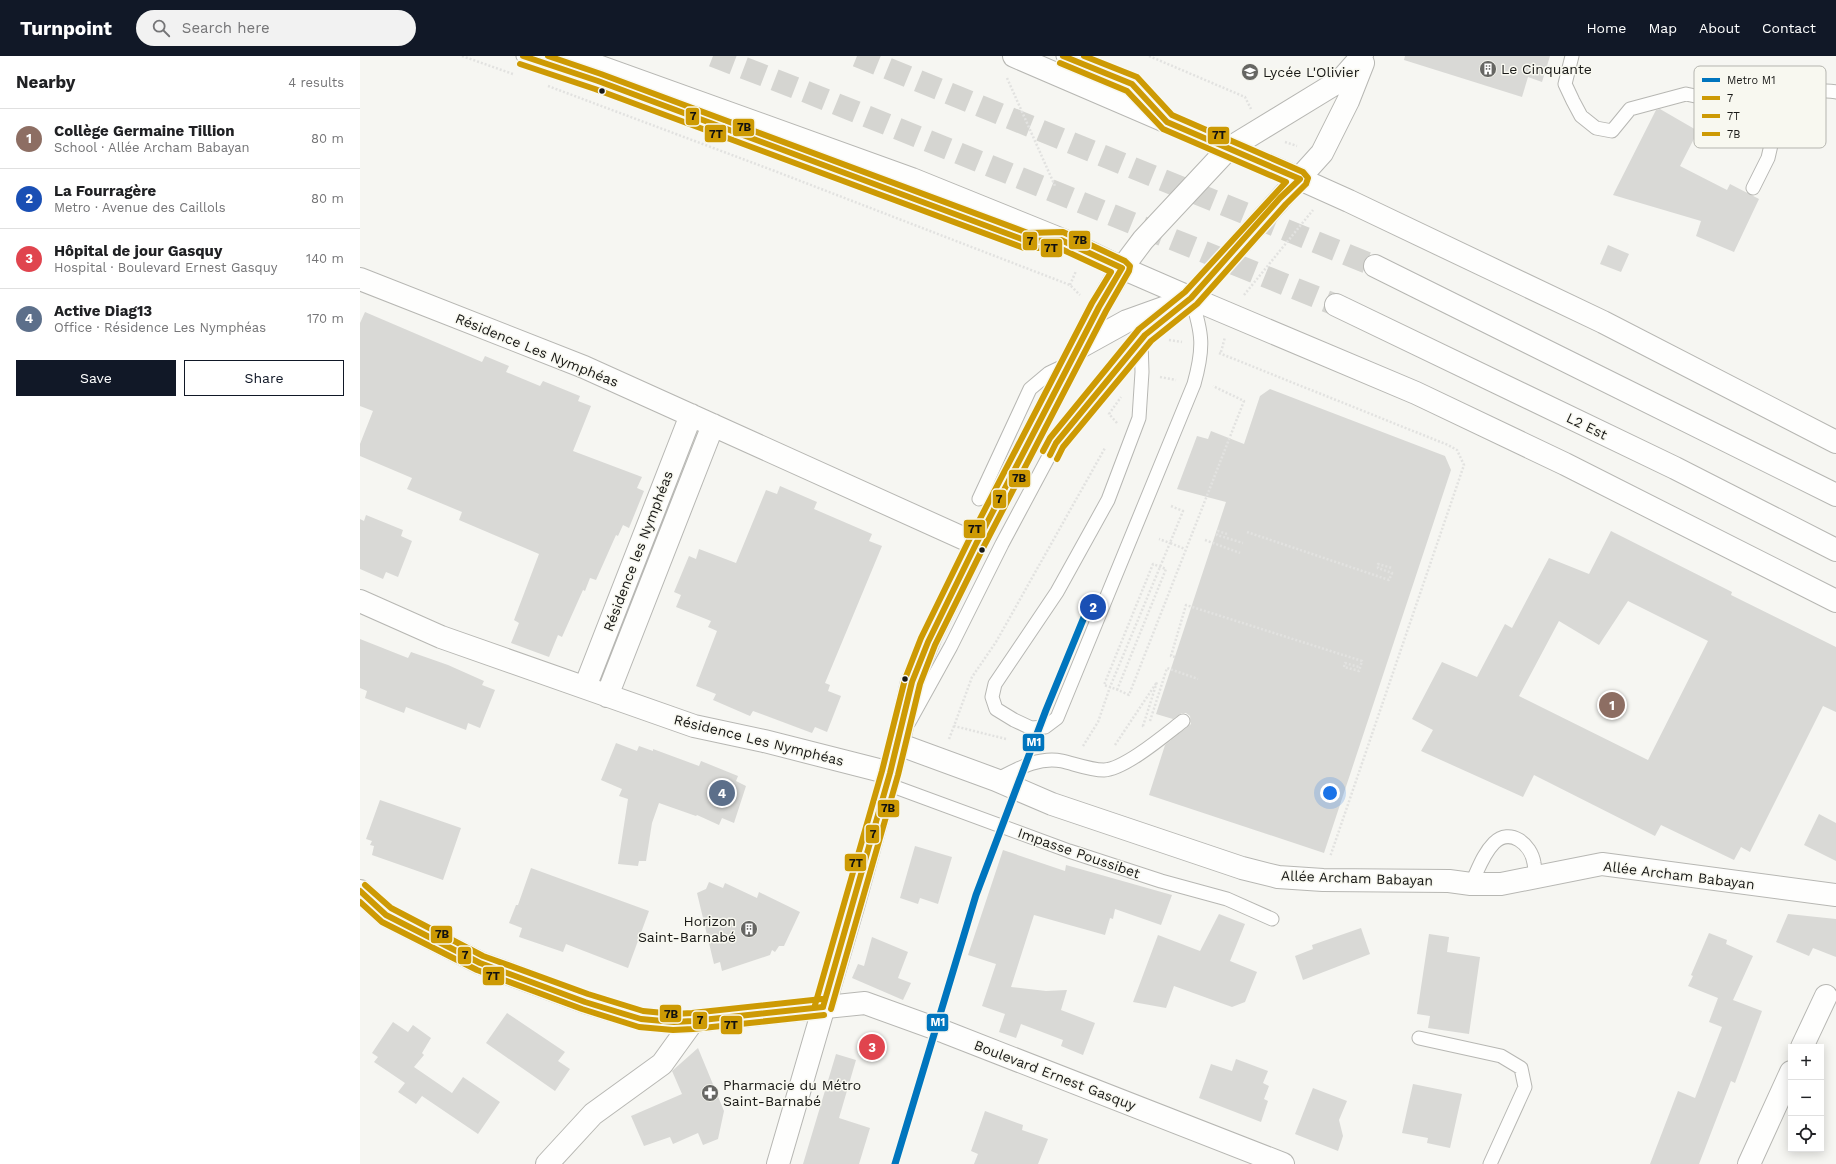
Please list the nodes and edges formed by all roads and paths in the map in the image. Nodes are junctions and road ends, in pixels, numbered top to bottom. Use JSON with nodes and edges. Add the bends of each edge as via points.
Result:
{"nodes":[{"id":1,"x":462,"y":56,"type":"edge"},
{"id":2,"x":523,"y":56,"type":"edge"},
{"id":3,"x":570,"y":56,"type":"edge"},
{"id":4,"x":1064,"y":56,"type":"edge"},
{"id":5,"x":1362,"y":56,"type":"edge"},
{"id":6,"x":1365,"y":56,"type":"edge"},
{"id":7,"x":1572,"y":56,"type":"edge"},
{"id":8,"x":1023,"y":58,"type":"edge"},
{"id":9,"x":518,"y":76,"type":"dead end"},
{"id":10,"x":1007,"y":78,"type":"dead end"},
{"id":11,"x":540,"y":84,"type":"dead end"},
{"id":12,"x":1826,"y":91,"type":"edge"},
{"id":13,"x":1836,"y":92,"type":"edge"},
{"id":14,"x":1694,"y":96,"type":"edge"},
{"id":15,"x":1167,"y":122,"type":"junction"},
{"id":16,"x":1770,"y":148,"type":"edge"},
{"id":17,"x":1228,"y":149,"type":"junction"},
{"id":18,"x":1300,"y":179,"type":"junction"},
{"id":19,"x":1055,"y":186,"type":"dead end"},
{"id":20,"x":1753,"y":188,"type":"dead end"},
{"id":21,"x":1338,"y":196,"type":"junction"},
{"id":22,"x":1061,"y":240,"type":"junction"},
{"id":23,"x":1375,"y":266,"type":"tunnel mouth"},
{"id":24,"x":1122,"y":268,"type":"junction"},
{"id":25,"x":1077,"y":271,"type":"dead end"},
{"id":26,"x":360,"y":279,"type":"edge"},
{"id":27,"x":1070,"y":286,"type":"junction"},
{"id":28,"x":1191,"y":298,"type":"junction"},
{"id":29,"x":1085,"y":299,"type":"dead end"},
{"id":30,"x":1336,"y":305,"type":"tunnel mouth"},
{"id":31,"x":1234,"y":315,"type":"junction"},
{"id":32,"x":1141,"y":341,"type":"junction"},
{"id":33,"x":1076,"y":354,"type":"junction"},
{"id":34,"x":1217,"y":388,"type":"dead end"},
{"id":35,"x":691,"y":414,"type":"junction"},
{"id":36,"x":713,"y":425,"type":"junction"},
{"id":37,"x":1836,"y":442,"type":"edge"},
{"id":38,"x":1836,"y":495,"type":"edge"},
{"id":39,"x":979,"y":499,"type":"dead end"},
{"id":40,"x":1171,"y":506,"type":"dead end"},
{"id":41,"x":1247,"y":532,"type":"dead end"},
{"id":42,"x":1227,"y":534,"type":"dead end"},
{"id":43,"x":1159,"y":539,"type":"dead end"},
{"id":44,"x":1205,"y":540,"type":"dead end"},
{"id":45,"x":1170,"y":543,"type":"junction"},
{"id":46,"x":1243,"y":543,"type":"dead end"},
{"id":47,"x":976,"y":544,"type":"junction"},
{"id":48,"x":1185,"y":549,"type":"junction"},
{"id":49,"x":1836,"y":550,"type":"edge"},
{"id":50,"x":1240,"y":553,"type":"dead end"},
{"id":51,"x":1160,"y":567,"type":"junction"},
{"id":52,"x":1392,"y":568,"type":"dead end"},
{"id":53,"x":360,"y":601,"type":"edge"},
{"id":54,"x":1836,"y":601,"type":"edge"},
{"id":55,"x":1175,"y":657,"type":"dead end"},
{"id":56,"x":1360,"y":667,"type":"dead end"},
{"id":57,"x":1198,"y":679,"type":"dead end"},
{"id":58,"x":585,"y":687,"type":"junction"},
{"id":59,"x":1110,"y":687,"type":"junction"},
{"id":60,"x":1117,"y":690,"type":"junction"},
{"id":61,"x":607,"y":696,"type":"junction"},
{"id":62,"x":1183,"y":721,"type":"dead end"},
{"id":63,"x":954,"y":726,"type":"dead end"},
{"id":64,"x":948,"y":741,"type":"dead end"},
{"id":65,"x":898,"y":744,"type":"junction"},
{"id":66,"x":1113,"y":748,"type":"dead end"},
{"id":67,"x":888,"y":779,"type":"junction"},
{"id":68,"x":996,"y":780,"type":"junction"},
{"id":69,"x":1535,"y":878,"type":"junction"},
{"id":70,"x":1323,"y":880,"type":"junction"},
{"id":71,"x":1471,"y":884,"type":"junction"},
{"id":72,"x":360,"y":891,"type":"edge"},
{"id":73,"x":1836,"y":895,"type":"edge"},
{"id":74,"x":1272,"y":919,"type":"dead end"},
{"id":75,"x":1826,"y":996,"type":"dead end"},
{"id":76,"x":823,"y":1007,"type":"junction"},
{"id":77,"x":693,"y":1021,"type":"junction"},
{"id":78,"x":1419,"y":1038,"type":"dead end"},
{"id":79,"x":1803,"y":1044,"type":"edge"},
{"id":80,"x":1788,"y":1079,"type":"edge"},
{"id":81,"x":547,"y":1164,"type":"edge"},
{"id":82,"x":778,"y":1164,"type":"edge"},
{"id":83,"x":1283,"y":1164,"type":"edge"},
{"id":84,"x":1490,"y":1164,"type":"edge"},
{"id":85,"x":1750,"y":1164,"type":"edge"}],
"edges":[{"from":1,"to":9,"type":"path"},
{"from":2,"to":22,"type":"lane","via":[[606,84],[1027,241]]},
{"from":3,"to":22,"type":"main road","via":[[912,179]]},
{"from":4,"to":15,"type":"lane","via":[[1132,84]]},
{"from":5,"to":17,"type":"main road","via":[[1341,80]]},
{"from":6,"to":18,"type":"main road","via":[[1348,101],[1322,153]]},
{"from":7,"to":14,"type":"lane","via":[[1565,84],[1581,116],[1596,128],[1612,131],[1630,109],[1686,94]]},
{"from":8,"to":15,"type":"main road"},
{"from":10,"to":19,"type":"path"},
{"from":11,"to":27,"type":"path","via":[[772,170]]},
{"from":12,"to":13,"type":"lane"},
{"from":15,"to":17,"type":"main road"},
{"from":16,"to":20,"type":"lane"},
{"from":17,"to":18,"type":"main road"},
{"from":17,"to":24,"type":"main road","via":[[1143,240]]},
{"from":18,"to":21,"type":"main road"},
{"from":18,"to":28,"type":"main road"},
{"from":21,"to":31,"type":"path","via":[[1330,211],[1317,206],[1240,300]]},
{"from":21,"to":37,"type":"main road","via":[[1603,322]]},
{"from":22,"to":24,"type":"main road"},
{"from":23,"to":38,"type":"main road"},
{"from":24,"to":28,"type":"main road"},
{"from":24,"to":33,"type":"main road"},
{"from":25,"to":27,"type":"path"},
{"from":26,"to":35,"type":"main road","name":"Résidence Les Nymphéas","via":[[584,367]]},
{"from":27,"to":29,"type":"path"},
{"from":28,"to":31,"type":"main road"},
{"from":28,"to":32,"type":"lane"},
{"from":28,"to":32,"type":"lane","via":[[1199,321],[1202,346],[1194,384],[1057,718],[1045,727],[1031,728],[996,709],[992,697],[995,684],[1057,592],[1108,500],[1139,418]]},
{"from":28,"to":33,"type":"main road","via":[[1126,321]]},
{"from":30,"to":49,"type":"main road","name":"L2 Est","via":[[1675,468]]},
{"from":31,"to":54,"type":"main road","via":[[1416,393],[1565,464]]},
{"from":31,"to":70,"type":"path","via":[[1226,330],[1220,353],[1448,445],[1457,450],[1464,465]]},
{"from":32,"to":65,"type":"lane","via":[[1056,443]]},
{"from":33,"to":39,"type":"lane","via":[[1049,372],[1030,389]]},
{"from":33,"to":47,"type":"main road"},
{"from":34,"to":48,"type":"path","via":[[1244,401]]},
{"from":35,"to":36,"type":"main road","name":"Résidence Les Nymphéas"},
{"from":35,"to":58,"type":"main road","name":"Résidence les Nymphéas"},
{"from":36,"to":47,"type":"main road","name":"Résidence Les Nymphéas"},
{"from":36,"to":61,"type":"main road","name":"Résidence Les Nymphéas"},
{"from":40,"to":45,"type":"path","via":[[1183,511]]},
{"from":41,"to":52,"type":"path","via":[[1389,580],[1392,573],[1378,568],[1378,564]]},
{"from":42,"to":46,"type":"path","via":[[1218,531],[1217,535]]},
{"from":43,"to":45,"type":"path"},
{"from":44,"to":50,"type":"path"},
{"from":45,"to":48,"type":"path"},
{"from":45,"to":51,"type":"path"},
{"from":47,"to":65,"type":"main road","via":[[925,648],[912,682]]},
{"from":48,"to":60,"type":"path","via":[[1129,695]]},
{"from":51,"to":59,"type":"path"},
{"from":51,"to":59,"type":"path","via":[[1153,564],[1104,685]]},
{"from":51,"to":60,"type":"path","via":[[1166,569]]},
{"from":53,"to":58,"type":"main road","name":"Résidence Les Nymphéas","via":[[441,637]]},
{"from":55,"to":56,"type":"path","via":[[1171,656],[1186,605],[1362,661],[1359,671],[1344,667],[1346,663]]},
{"from":57,"to":66,"type":"path","via":[[1167,668],[1148,728],[1143,726],[1157,682]]},
{"from":58,"to":61,"type":"main road","name":"Résidence Les Nymphéas"},
{"from":59,"to":60,"type":"path"},
{"from":61,"to":67,"type":"main road","name":"Résidence Les Nymphéas","via":[[694,726],[764,741]]},
{"from":62,"to":68,"type":"lane","via":[[1152,746],[1117,767],[1104,770],[1060,760],[1042,760]]},
{"from":63,"to":64,"type":"path"},
{"from":65,"to":67,"type":"main road"},
{"from":65,"to":68,"type":"main road","name":"Allée Archam Babayan"},
{"from":67,"to":74,"type":"lane","name":"Impasse Poussibet","via":[[1069,851],[1227,899]]},
{"from":67,"to":76,"type":"main road"},
{"from":68,"to":70,"type":"main road","name":"Allée Archam Babayan","via":[[1052,804],[1242,868],[1278,877]]},
{"from":69,"to":71,"type":"main road","name":"Allée Archam Babayan","via":[[1501,884]]},
{"from":69,"to":71,"type":"lane","via":[[1534,861],[1524,843],[1508,836],[1494,843]]},
{"from":69,"to":73,"type":"main road","name":"Allée Archam Babayan","via":[[1602,864]]},
{"from":70,"to":71,"type":"main road","name":"Allée Archam Babayan","via":[[1449,880]]},
{"from":72,"to":77,"type":"main road","name":"Boulevard Ernest Gasquy","via":[[386,915],[480,963],[585,1002],[641,1019]]},
{"from":75,"to":79,"type":"main road"},
{"from":76,"to":77,"type":"main road","name":"Boulevard Ernest Gasquy"},
{"from":76,"to":82,"type":"main road"},
{"from":76,"to":83,"type":"main road","name":"Boulevard Ernest Gasquy","via":[[865,1003],[874,1006]]},
{"from":77,"to":81,"type":"main road","via":[[662,1064],[593,1114]]},
{"from":78,"to":84,"type":"lane","via":[[1501,1056],[1521,1068],[1525,1087]]},
{"from":80,"to":85,"type":"main road"}]}
